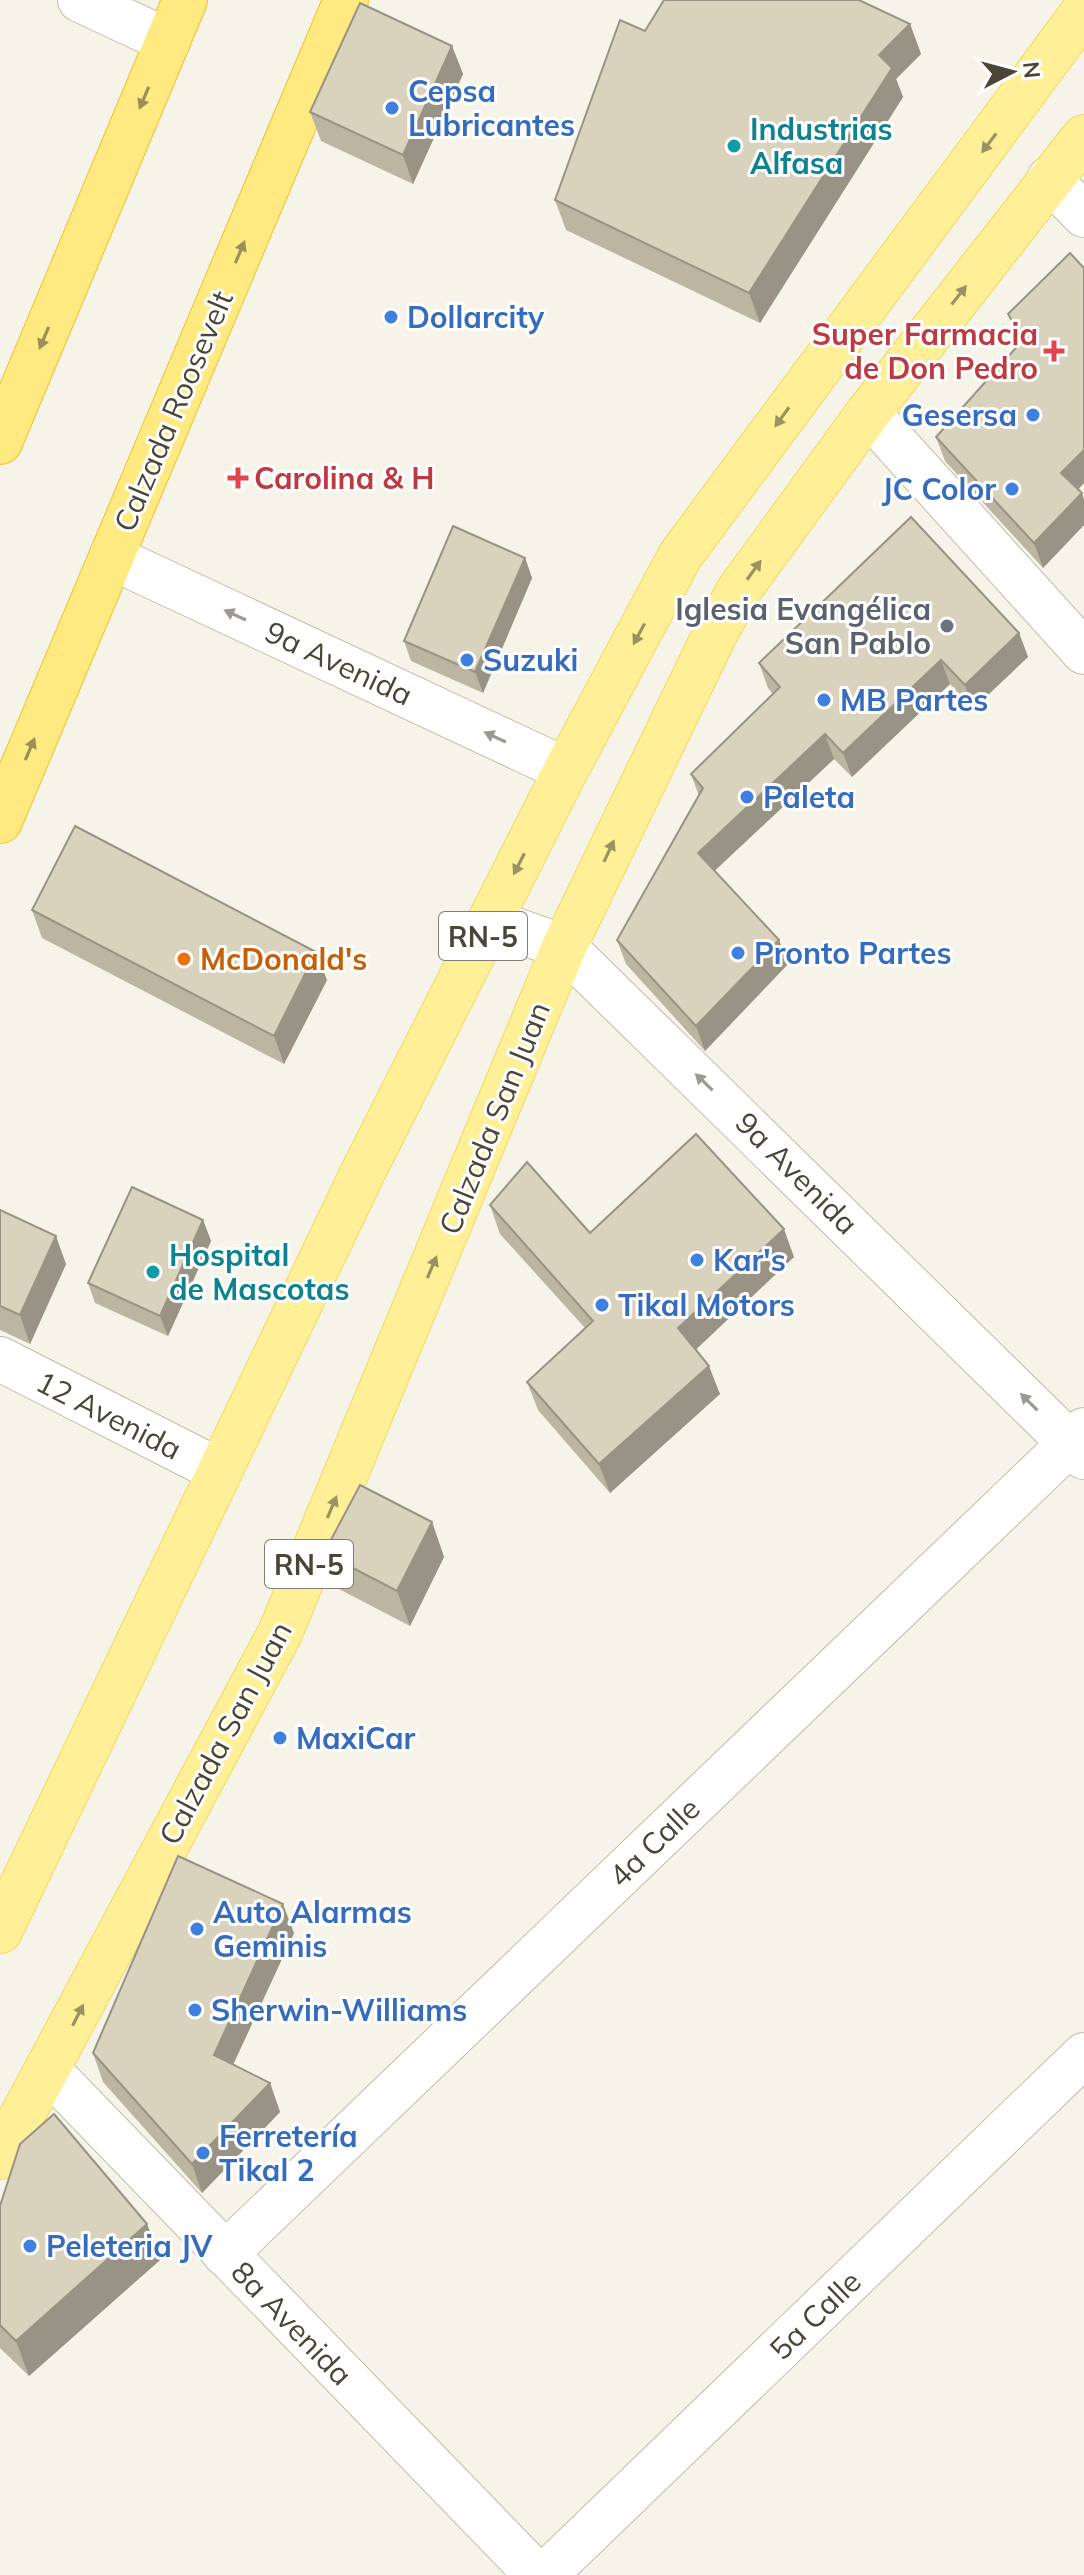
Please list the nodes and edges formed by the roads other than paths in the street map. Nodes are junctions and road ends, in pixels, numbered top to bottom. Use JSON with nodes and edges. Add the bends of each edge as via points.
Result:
{"nodes":[{"id":1,"x":80,"y":0,"type":"edge"},
{"id":2,"x":185,"y":0,"type":"edge"},
{"id":3,"x":346,"y":0,"type":"edge"},
{"id":4,"x":1084,"y":11,"type":"edge"},
{"id":5,"x":168,"y":41,"type":"junction"},
{"id":6,"x":1084,"y":137,"type":"edge"},
{"id":7,"x":1049,"y":179,"type":"junction"},
{"id":8,"x":1084,"y":215,"type":"edge"},
{"id":9,"x":868,"y":413,"type":"junction"},
{"id":10,"x":0,"y":442,"type":"edge"},
{"id":11,"x":111,"y":557,"type":"junction"},
{"id":12,"x":1084,"y":652,"type":"edge"},
{"id":13,"x":566,"y":770,"type":"junction"},
{"id":14,"x":0,"y":821,"type":"edge"},
{"id":15,"x":490,"y":921,"type":"junction"},
{"id":16,"x":564,"y":947,"type":"junction"},
{"id":17,"x":0,"y":1359,"type":"edge"},
{"id":18,"x":1079,"y":1443,"type":"edge"},
{"id":19,"x":218,"y":1470,"type":"junction"},
{"id":20,"x":0,"y":1931,"type":"edge"},
{"id":21,"x":1084,"y":2055,"type":"edge"},
{"id":22,"x":49,"y":2071,"type":"junction"},
{"id":23,"x":0,"y":2157,"type":"edge"},
{"id":24,"x":225,"y":2254,"type":"junction"},
{"id":25,"x":537,"y":2575,"type":"edge"},
{"id":26,"x":545,"y":2575,"type":"edge"}],
"edges":[{"from":1,"to":5,"type":"street"},
{"from":2,"to":5,"type":"highway"},
{"from":11,"to":3,"type":"highway","name":"Calzada Roosevelt","one_way":true},
{"from":4,"to":13,"type":"main road","number":"RN-5","one_way":true,"via":[[680,556]]},
{"from":5,"to":10,"type":"highway","one_way":true},
{"from":6,"to":7,"type":"main road","name":"Calzada San Juan","number":"RN-5"},
{"from":7,"to":8,"type":"street"},
{"from":9,"to":7,"type":"main road","name":"Calzada San Juan","number":"RN-5","one_way":true},
{"from":9,"to":12,"type":"street"},
{"from":16,"to":9,"type":"main road","name":"Calzada San Juan","number":"RN-5","one_way":true,"via":[[739,590]]},
{"from":13,"to":11,"type":"street","name":"9a Avenida","one_way":true},
{"from":14,"to":11,"type":"highway","name":"Calzada Roosevelt","one_way":true},
{"from":13,"to":15,"type":"main road","number":"RN-5","one_way":true},
{"from":15,"to":16,"type":"street","name":"9a Avenida"},
{"from":15,"to":19,"type":"main road","number":"RN-5"},
{"from":18,"to":16,"type":"street","name":"9a Avenida","one_way":true},
{"from":22,"to":16,"type":"main road","name":"Calzada San Juan","number":"RN-5","one_way":true,"via":[[280,1633]]},
{"from":17,"to":19,"type":"street","name":"12 Avenida"},
{"from":18,"to":24,"type":"street","name":"4a Calle"},
{"from":19,"to":20,"type":"main road","number":"RN-5"},
{"from":21,"to":26,"type":"street","name":"5a Calle"},
{"from":22,"to":23,"type":"main road","name":"Calzada San Juan","number":"RN-5"},
{"from":22,"to":24,"type":"street","name":"8a Avenida"},
{"from":24,"to":25,"type":"street","name":"8a Avenida"}]}
